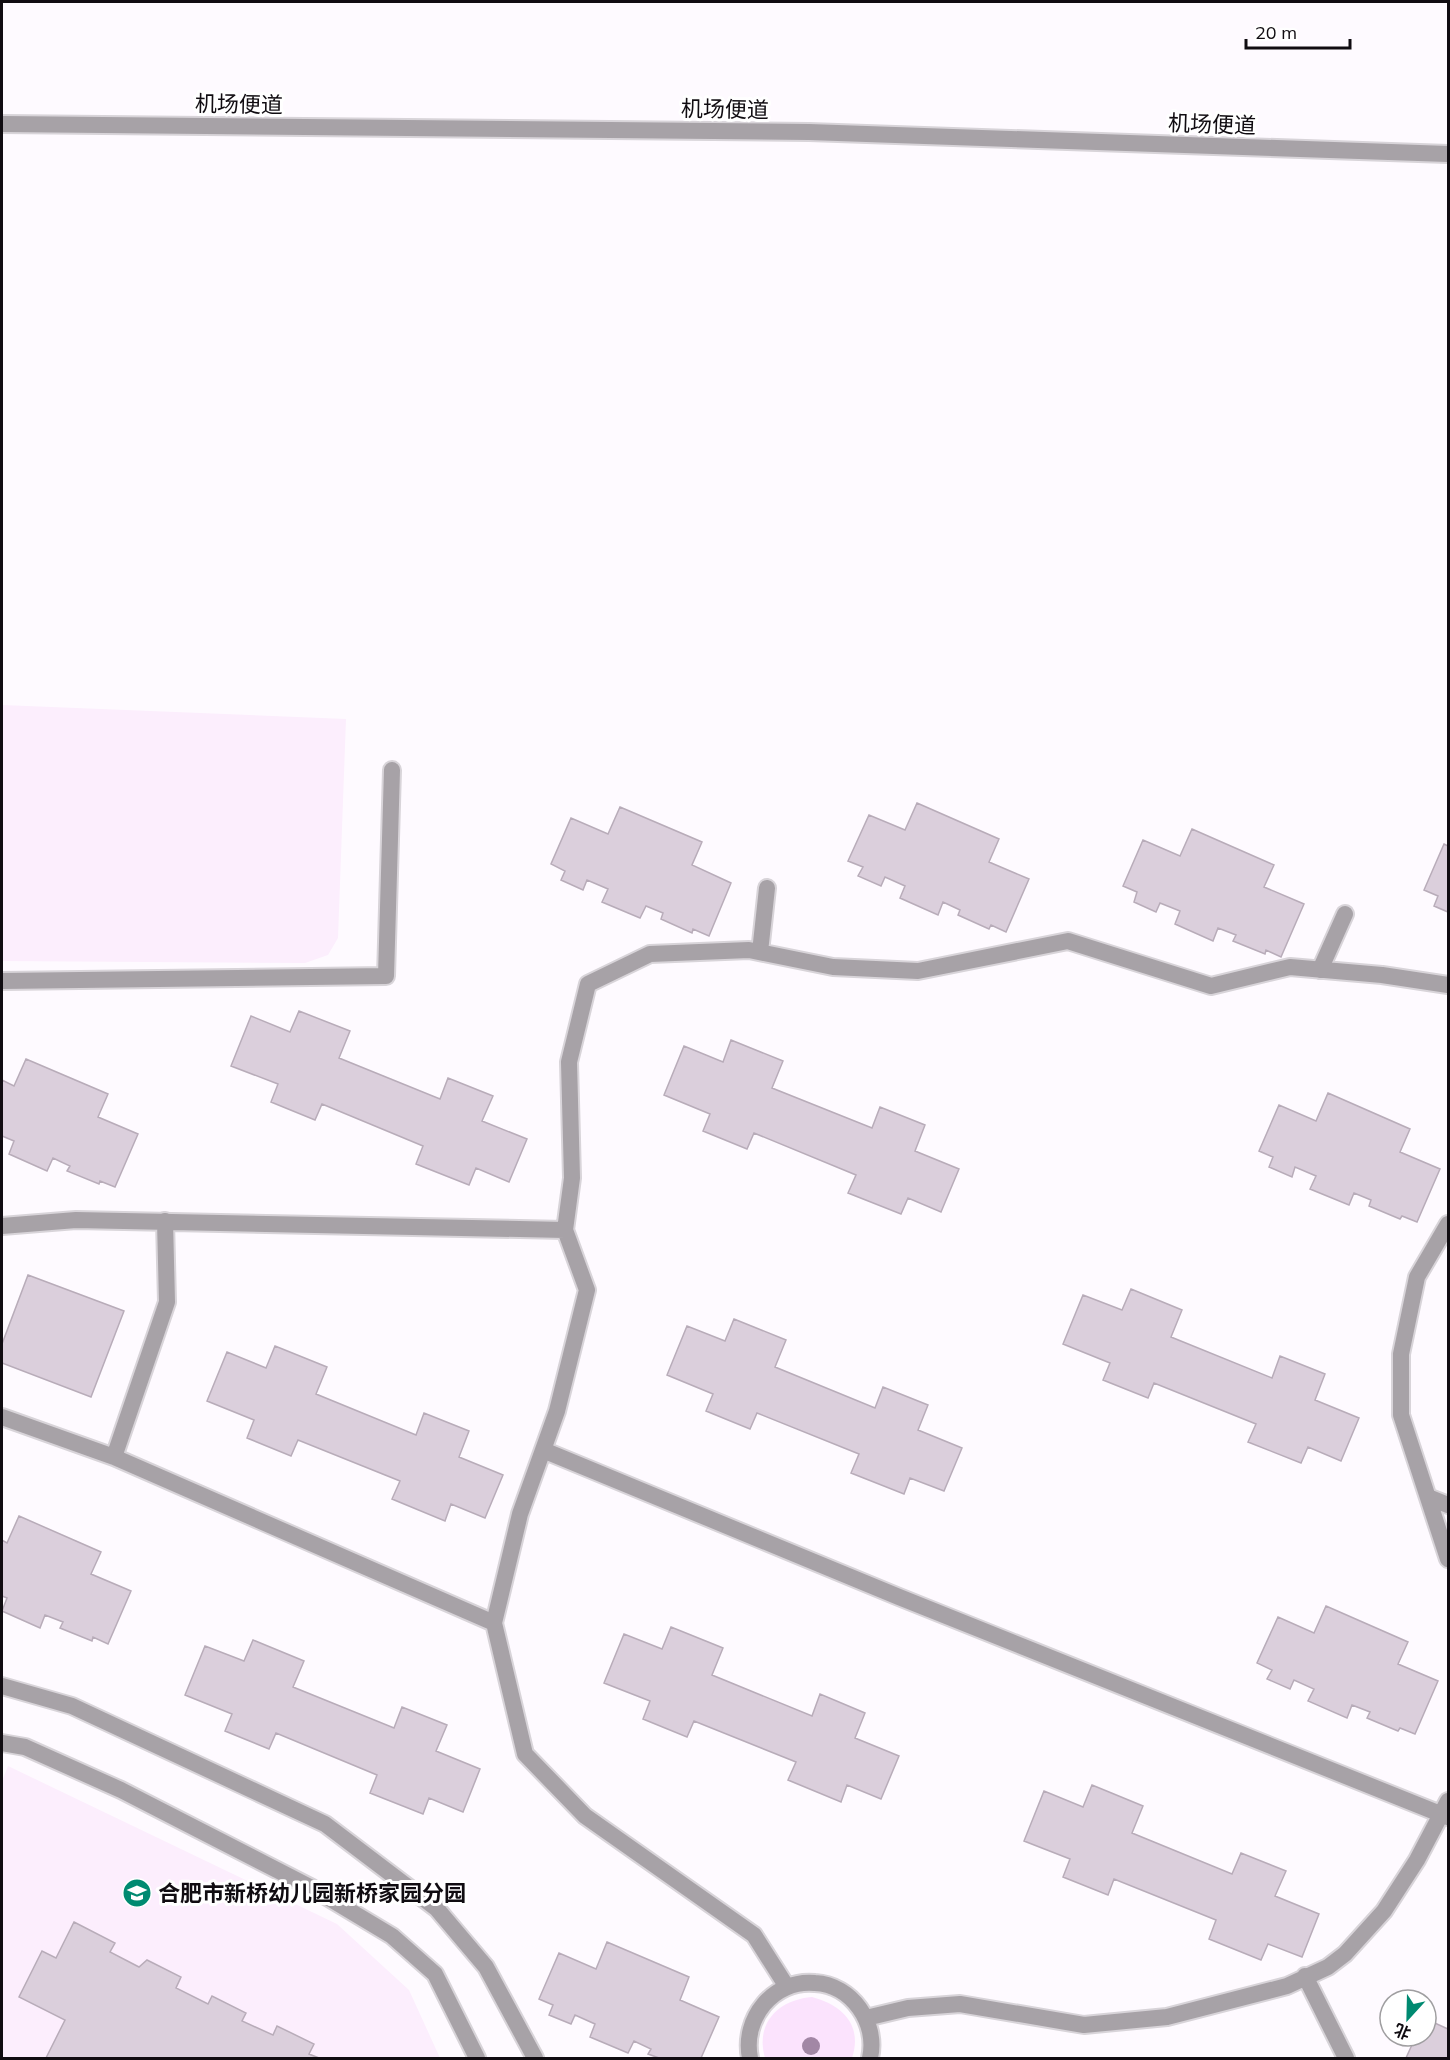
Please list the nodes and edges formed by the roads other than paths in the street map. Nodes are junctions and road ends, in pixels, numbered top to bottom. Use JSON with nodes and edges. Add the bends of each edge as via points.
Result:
{"nodes":[{"id":1,"x":2,"y":124,"type":"edge"},
{"id":2,"x":1449,"y":154,"type":"edge"},
{"id":3,"x":392,"y":770,"type":"dead end"},
{"id":4,"x":767,"y":888,"type":"dead end"},
{"id":5,"x":1345,"y":914,"type":"dead end"},
{"id":6,"x":760,"y":952,"type":"junction"},
{"id":7,"x":1320,"y":970,"type":"junction"},
{"id":8,"x":2,"y":981,"type":"edge"},
{"id":9,"x":1449,"y":985,"type":"edge"},
{"id":10,"x":165,"y":1221,"type":"junction"},
{"id":11,"x":1449,"y":1224,"type":"edge"},
{"id":12,"x":2,"y":1227,"type":"edge"},
{"id":13,"x":565,"y":1230,"type":"junction"},
{"id":14,"x":2,"y":1417,"type":"edge"},
{"id":15,"x":543,"y":1450,"type":"junction"},
{"id":16,"x":114,"y":1457,"type":"junction"},
{"id":17,"x":1428,"y":1497,"type":"junction"},
{"id":18,"x":1449,"y":1505,"type":"edge"},
{"id":19,"x":1449,"y":1559,"type":"edge"},
{"id":20,"x":494,"y":1623,"type":"junction"},
{"id":21,"x":2,"y":1686,"type":"edge"},
{"id":22,"x":2,"y":1743,"type":"edge"},
{"id":23,"x":1446,"y":1810,"type":"edge"},
{"id":24,"x":1305,"y":1976,"type":"junction"},
{"id":25,"x":787,"y":1987,"type":"junction"},
{"id":26,"x":866,"y":2018,"type":"junction"},
{"id":27,"x":477,"y":2058,"type":"edge"},
{"id":28,"x":535,"y":2058,"type":"edge"},
{"id":29,"x":750,"y":2058,"type":"edge"},
{"id":30,"x":870,"y":2058,"type":"edge"},
{"id":31,"x":1347,"y":2058,"type":"edge"}],
"edges":[{"from":1,"to":2,"type":"street","name":"机场便道","via":[[809,132]]},
{"from":3,"to":8,"type":"street","via":[[386,976]]},
{"from":4,"to":6,"type":"street"},
{"from":5,"to":7,"type":"street"},
{"from":6,"to":7,"type":"street","via":[[832,967],[918,971],[1068,941],[1211,986],[1290,967]]},
{"from":6,"to":13,"type":"street","via":[[650,954],[588,984],[569,1062],[572,1178]]},
{"from":7,"to":9,"type":"street"},
{"from":10,"to":12,"type":"street","via":[[76,1220]]},
{"from":10,"to":13,"type":"street"},
{"from":10,"to":16,"type":"street","via":[[167,1302]]},
{"from":11,"to":17,"type":"street","via":[[1417,1277],[1401,1354],[1401,1415]]},
{"from":13,"to":15,"type":"street","via":[[587,1290],[557,1411]]},
{"from":14,"to":16,"type":"street"},
{"from":15,"to":20,"type":"street","via":[[520,1514]]},
{"from":15,"to":23,"type":"street","via":[[899,1597]]},
{"from":16,"to":20,"type":"street"},
{"from":17,"to":18,"type":"street"},
{"from":17,"to":19,"type":"street"},
{"from":20,"to":25,"type":"street","via":[[525,1754],[585,1816],[754,1935]]},
{"from":21,"to":28,"type":"street","via":[[72,1706],[324,1824],[437,1909],[486,1967]]},
{"from":22,"to":27,"type":"street","via":[[25,1747],[121,1790],[312,1888],[392,1936],[435,1974]]},
{"from":23,"to":24,"type":"street","via":[[1384,1911],[1345,1954]]},
{"from":24,"to":26,"type":"street","via":[[1287,1986],[1167,2017],[1084,2025],[960,2004],[908,2008]]},
{"from":24,"to":31,"type":"street"},
{"from":25,"to":26,"type":"street","via":[[822,1984],[847,1996]]},
{"from":25,"to":29,"type":"street","via":[[758,2011],[749,2037]]},
{"from":26,"to":30,"type":"street","via":[[871,2036]]}]}
